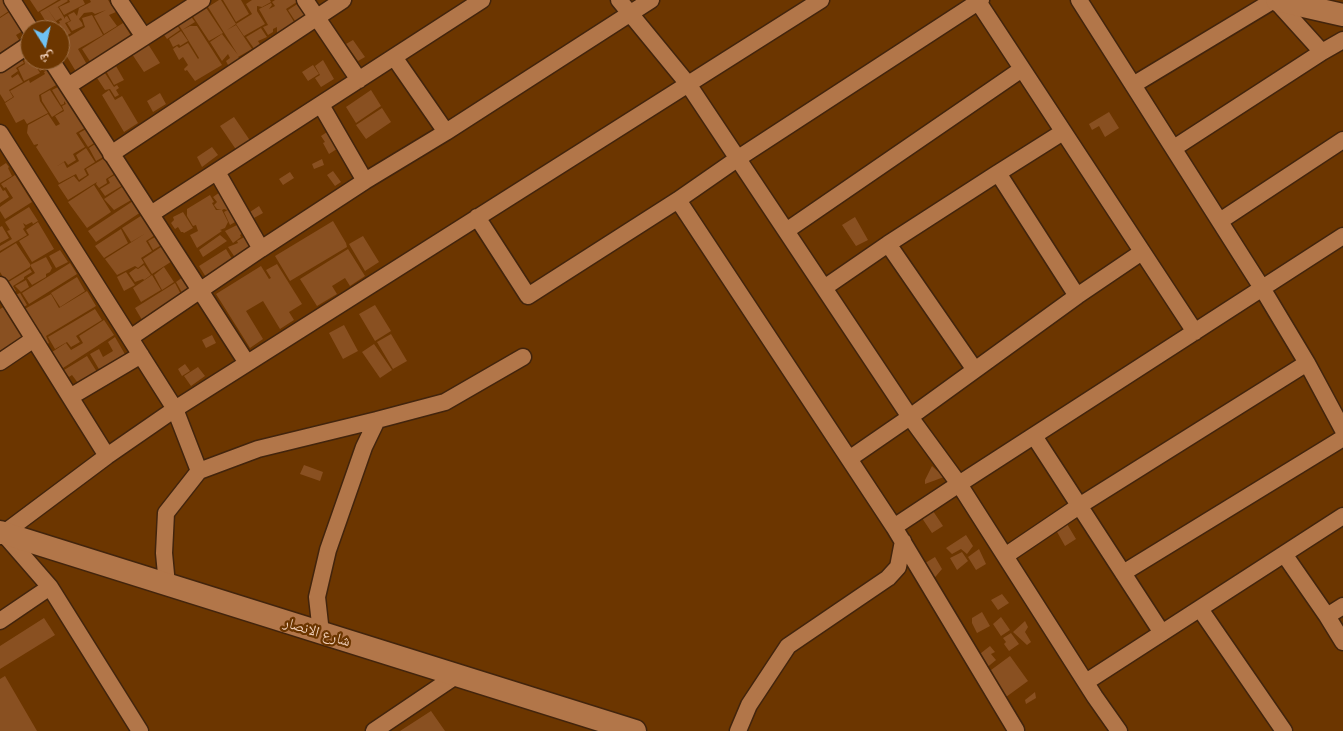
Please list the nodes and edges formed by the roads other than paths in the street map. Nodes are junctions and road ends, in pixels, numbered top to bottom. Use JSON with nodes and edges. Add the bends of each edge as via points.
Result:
{"nodes":[{"id":1,"x":12,"y":0,"type":"edge"},
{"id":2,"x":119,"y":0,"type":"edge"},
{"id":3,"x":202,"y":0,"type":"edge"},
{"id":4,"x":304,"y":0,"type":"edge"},
{"id":5,"x":343,"y":0,"type":"edge"},
{"id":6,"x":482,"y":0,"type":"edge"},
{"id":7,"x":618,"y":0,"type":"edge"},
{"id":8,"x":651,"y":0,"type":"edge"},
{"id":9,"x":821,"y":0,"type":"edge"},
{"id":10,"x":1079,"y":0,"type":"edge"},
{"id":11,"x":1275,"y":0,"type":"edge"},
{"id":12,"x":978,"y":1,"type":"edge"},
{"id":13,"x":630,"y":14,"type":"junction"},
{"id":14,"x":1343,"y":15,"type":"edge"},
{"id":15,"x":317,"y":18,"type":"junction"},
{"id":16,"x":25,"y":20,"type":"edge"},
{"id":17,"x":144,"y":37,"type":"junction"},
{"id":18,"x":1343,"y":40,"type":"edge"},
{"id":19,"x":20,"y":51,"type":"edge"},
{"id":20,"x":1322,"y":52,"type":"junction"},
{"id":21,"x":394,"y":57,"type":"junction"},
{"id":22,"x":0,"y":64,"type":"edge"},
{"id":23,"x":1022,"y":69,"type":"junction"},
{"id":24,"x":58,"y":70,"type":"edge"},
{"id":25,"x":359,"y":80,"type":"junction"},
{"id":26,"x":688,"y":84,"type":"junction"},
{"id":27,"x":1133,"y":85,"type":"junction"},
{"id":28,"x":68,"y":86,"type":"junction"},
{"id":29,"x":321,"y":105,"type":"junction"},
{"id":30,"x":446,"y":132,"type":"junction"},
{"id":31,"x":1063,"y":132,"type":"junction"},
{"id":32,"x":0,"y":133,"type":"edge"},
{"id":33,"x":1343,"y":140,"type":"edge"},
{"id":34,"x":1174,"y":148,"type":"junction"},
{"id":35,"x":111,"y":154,"type":"junction"},
{"id":36,"x":6,"y":156,"type":"edge"},
{"id":37,"x":738,"y":159,"type":"junction"},
{"id":38,"x":217,"y":172,"type":"junction"},
{"id":39,"x":998,"y":173,"type":"junction"},
{"id":40,"x":365,"y":181,"type":"junction"},
{"id":41,"x":678,"y":200,"type":"junction"},
{"id":42,"x":151,"y":214,"type":"junction"},
{"id":43,"x":477,"y":217,"type":"junction"},
{"id":44,"x":1220,"y":221,"type":"junction"},
{"id":45,"x":786,"y":231,"type":"junction"},
{"id":46,"x":1343,"y":236,"type":"edge"},
{"id":47,"x":888,"y":244,"type":"junction"},
{"id":48,"x":261,"y":248,"type":"junction"},
{"id":49,"x":1142,"y":252,"type":"junction"},
{"id":50,"x":0,"y":285,"type":"edge"},
{"id":51,"x":824,"y":288,"type":"junction"},
{"id":52,"x":1262,"y":288,"type":"junction"},
{"id":53,"x":200,"y":290,"type":"junction"},
{"id":54,"x":1077,"y":296,"type":"junction"},
{"id":55,"x":1195,"y":332,"type":"junction"},
{"id":56,"x":130,"y":338,"type":"junction"},
{"id":57,"x":34,"y":340,"type":"junction"},
{"id":58,"x":141,"y":355,"type":"junction"},
{"id":59,"x":524,"y":357,"type":"dead end"},
{"id":60,"x":0,"y":362,"type":"edge"},
{"id":61,"x":247,"y":363,"type":"junction"},
{"id":62,"x":1307,"y":363,"type":"junction"},
{"id":63,"x":975,"y":370,"type":"junction"},
{"id":64,"x":70,"y":396,"type":"junction"},
{"id":65,"x":174,"y":409,"type":"junction"},
{"id":66,"x":910,"y":417,"type":"junction"},
{"id":67,"x":377,"y":420,"type":"junction"},
{"id":68,"x":1343,"y":430,"type":"edge"},
{"id":69,"x":1034,"y":436,"type":"junction"},
{"id":70,"x":1343,"y":438,"type":"edge"},
{"id":71,"x":107,"y":456,"type":"junction"},
{"id":72,"x":849,"y":459,"type":"junction"},
{"id":73,"x":200,"y":471,"type":"junction"},
{"id":74,"x":959,"y":484,"type":"junction"},
{"id":75,"x":1079,"y":506,"type":"junction"},
{"id":76,"x":1343,"y":516,"type":"edge"},
{"id":77,"x":1,"y":534,"type":"edge"},
{"id":78,"x":899,"y":534,"type":"junction"},
{"id":79,"x":1284,"y":554,"type":"junction"},
{"id":80,"x":1005,"y":556,"type":"junction"},
{"id":81,"x":1123,"y":573,"type":"junction"},
{"id":82,"x":167,"y":585,"type":"junction"},
{"id":83,"x":50,"y":587,"type":"junction"},
{"id":84,"x":1343,"y":606,"type":"edge"},
{"id":85,"x":1200,"y":609,"type":"junction"},
{"id":86,"x":1327,"y":616,"type":"junction"},
{"id":87,"x":0,"y":621,"type":"edge"},
{"id":88,"x":321,"y":633,"type":"junction"},
{"id":89,"x":1162,"y":633,"type":"junction"},
{"id":90,"x":1343,"y":642,"type":"edge"},
{"id":91,"x":457,"y":676,"type":"junction"},
{"id":92,"x":1086,"y":682,"type":"junction"},
{"id":93,"x":1016,"y":730,"type":"edge"},
{"id":94,"x":140,"y":731,"type":"edge"},
{"id":95,"x":374,"y":731,"type":"edge"},
{"id":96,"x":635,"y":731,"type":"edge"},
{"id":97,"x":738,"y":731,"type":"edge"},
{"id":98,"x":1119,"y":731,"type":"edge"},
{"id":99,"x":1284,"y":731,"type":"edge"}],
"edges":[{"from":1,"to":16,"type":"street"},
{"from":2,"to":17,"type":"street"},
{"from":3,"to":17,"type":"street"},
{"from":4,"to":15,"type":"street"},
{"from":5,"to":15,"type":"street"},
{"from":6,"to":21,"type":"street"},
{"from":7,"to":13,"type":"street"},
{"from":8,"to":13,"type":"street"},
{"from":9,"to":26,"type":"street"},
{"from":10,"to":27,"type":"street"},
{"from":11,"to":14,"type":"street"},
{"from":11,"to":20,"type":"street"},
{"from":11,"to":27,"type":"street"},
{"from":12,"to":23,"type":"street"},
{"from":12,"to":37,"type":"street"},
{"from":13,"to":26,"type":"street"},
{"from":13,"to":30,"type":"street"},
{"from":15,"to":25,"type":"street"},
{"from":15,"to":35,"type":"street"},
{"from":17,"to":28,"type":"street"},
{"from":18,"to":20,"type":"street"},
{"from":19,"to":22,"type":"street"},
{"from":20,"to":34,"type":"street"},
{"from":21,"to":25,"type":"street"},
{"from":21,"to":30,"type":"street"},
{"from":23,"to":31,"type":"street"},
{"from":23,"to":45,"type":"street"},
{"from":24,"to":28,"type":"street"},
{"from":25,"to":29,"type":"street"},
{"from":26,"to":37,"type":"street"},
{"from":26,"to":43,"type":"street"},
{"from":27,"to":34,"type":"street"},
{"from":28,"to":35,"type":"street"},
{"from":29,"to":38,"type":"street"},
{"from":29,"to":40,"type":"street"},
{"from":30,"to":40,"type":"street"},
{"from":31,"to":39,"type":"street"},
{"from":31,"to":49,"type":"street"},
{"from":32,"to":36,"type":"street"},
{"from":33,"to":44,"type":"street"},
{"from":34,"to":44,"type":"street"},
{"from":35,"to":42,"type":"street"},
{"from":36,"to":56,"type":"street"},
{"from":37,"to":41,"type":"street"},
{"from":37,"to":45,"type":"street"},
{"from":38,"to":42,"type":"street"},
{"from":38,"to":48,"type":"street"},
{"from":39,"to":47,"type":"street"},
{"from":39,"to":54,"type":"street"},
{"from":40,"to":48,"type":"street"},
{"from":41,"to":43,"type":"street","via":[[528,296]]},
{"from":41,"to":72,"type":"street"},
{"from":42,"to":53,"type":"street"},
{"from":43,"to":61,"type":"street"},
{"from":44,"to":52,"type":"street"},
{"from":45,"to":51,"type":"street"},
{"from":46,"to":52,"type":"street"},
{"from":47,"to":51,"type":"street"},
{"from":47,"to":63,"type":"street"},
{"from":48,"to":53,"type":"street"},
{"from":49,"to":54,"type":"street"},
{"from":49,"to":55,"type":"street"},
{"from":50,"to":57,"type":"street"},
{"from":51,"to":66,"type":"street"},
{"from":52,"to":55,"type":"street"},
{"from":52,"to":62,"type":"street"},
{"from":53,"to":56,"type":"street"},
{"from":53,"to":61,"type":"street"},
{"from":54,"to":63,"type":"street"},
{"from":55,"to":69,"type":"street"},
{"from":56,"to":58,"type":"street"},
{"from":57,"to":60,"type":"street"},
{"from":57,"to":64,"type":"street"},
{"from":58,"to":64,"type":"street"},
{"from":58,"to":65,"type":"street"},
{"from":59,"to":67,"type":"street","via":[[445,402]]},
{"from":61,"to":65,"type":"street"},
{"from":62,"to":68,"type":"street"},
{"from":62,"to":75,"type":"street"},
{"from":63,"to":66,"type":"street"},
{"from":64,"to":71,"type":"street"},
{"from":65,"to":71,"type":"street"},
{"from":65,"to":73,"type":"street"},
{"from":66,"to":72,"type":"street"},
{"from":66,"to":74,"type":"street"},
{"from":67,"to":73,"type":"street","via":[[258,449]]},
{"from":67,"to":88,"type":"street","via":[[364,447],[328,550],[317,597]]},
{"from":69,"to":74,"type":"street"},
{"from":69,"to":75,"type":"street"},
{"from":70,"to":81,"type":"street"},
{"from":71,"to":77,"type":"street"},
{"from":72,"to":78,"type":"street"},
{"from":73,"to":82,"type":"street","via":[[166,513],[164,552]]},
{"from":74,"to":78,"type":"street"},
{"from":74,"to":80,"type":"street"},
{"from":75,"to":80,"type":"street"},
{"from":75,"to":81,"type":"street"},
{"from":76,"to":79,"type":"street"},
{"from":77,"to":82,"type":"street","name":"شارع الانصار"},
{"from":77,"to":83,"type":"street"},
{"from":78,"to":93,"type":"street"},
{"from":78,"to":97,"type":"street","via":[[898,567],[888,578],[788,646],[749,705]]},
{"from":79,"to":85,"type":"street"},
{"from":79,"to":86,"type":"street"},
{"from":80,"to":92,"type":"street"},
{"from":81,"to":89,"type":"street"},
{"from":82,"to":88,"type":"street","name":"شارع الانصار"},
{"from":83,"to":87,"type":"street"},
{"from":83,"to":94,"type":"street"},
{"from":84,"to":86,"type":"street"},
{"from":85,"to":89,"type":"street"},
{"from":85,"to":99,"type":"street"},
{"from":86,"to":90,"type":"street"},
{"from":88,"to":91,"type":"street","name":"شارع الانصار"},
{"from":89,"to":92,"type":"street"},
{"from":91,"to":95,"type":"street"},
{"from":91,"to":96,"type":"street","name":"شارع الانصار"},
{"from":92,"to":98,"type":"street"}]}
